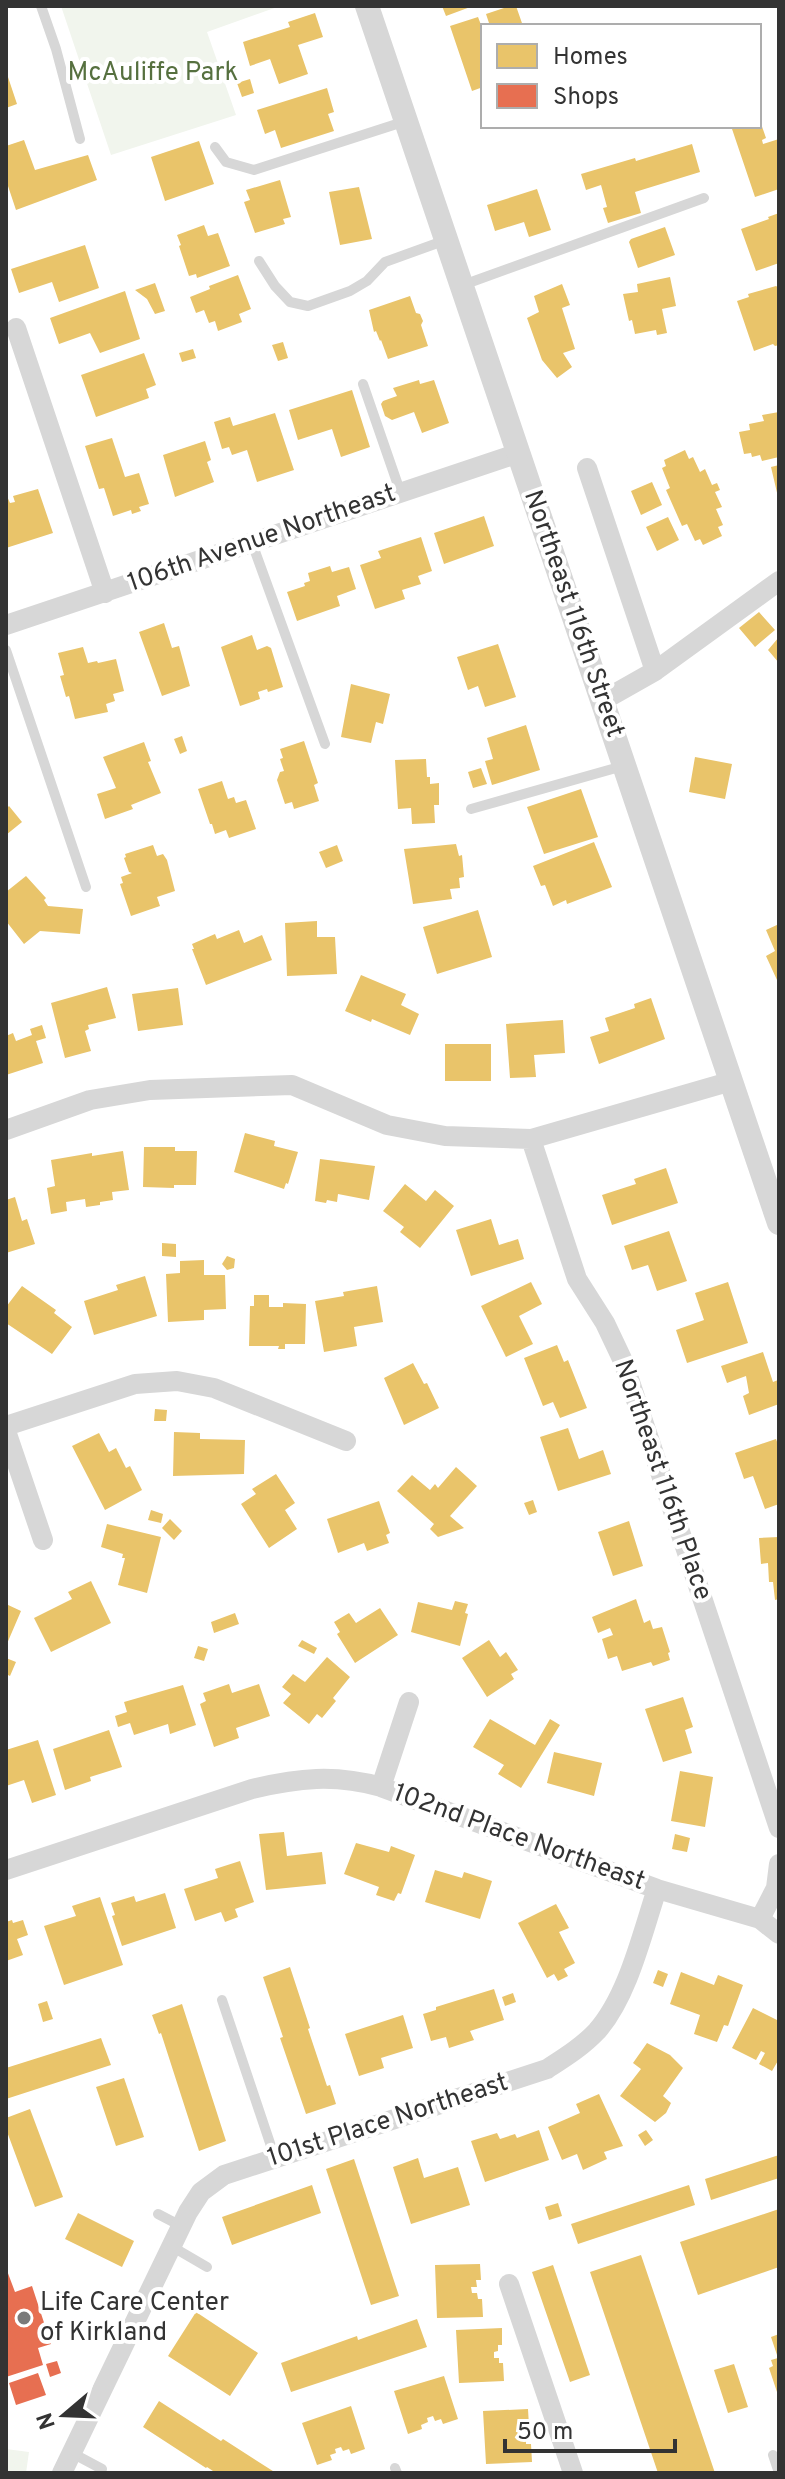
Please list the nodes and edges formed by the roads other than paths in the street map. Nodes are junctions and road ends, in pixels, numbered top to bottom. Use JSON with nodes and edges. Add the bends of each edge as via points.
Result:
{"nodes":[{"id":1,"x":41,"y":6,"type":"edge"},
{"id":2,"x":367,"y":6,"type":"edge"},
{"id":3,"x":406,"y":121,"type":"junction"},
{"id":4,"x":80,"y":139,"type":"dead end"},
{"id":5,"x":215,"y":147,"type":"dead end"},
{"id":6,"x":704,"y":198,"type":"dead end"},
{"id":7,"x":446,"y":240,"type":"junction"},
{"id":8,"x":259,"y":261,"type":"dead end"},
{"id":9,"x":462,"y":285,"type":"junction"},
{"id":10,"x":16,"y":328,"type":"dead end"},
{"id":11,"x":363,"y":384,"type":"dead end"},
{"id":12,"x":519,"y":453,"type":"junction"},
{"id":13,"x":587,"y":468,"type":"dead end"},
{"id":14,"x":400,"y":491,"type":"junction"},
{"id":15,"x":252,"y":543,"type":"junction"},
{"id":16,"x":779,"y":581,"type":"edge"},
{"id":17,"x":105,"y":593,"type":"junction"},
{"id":18,"x":6,"y":625,"type":"edge"},
{"id":19,"x":6,"y":650,"type":"edge"},
{"id":20,"x":655,"y":671,"type":"junction"},
{"id":21,"x":602,"y":701,"type":"junction"},
{"id":22,"x":325,"y":744,"type":"dead end"},
{"id":23,"x":625,"y":766,"type":"junction"},
{"id":24,"x":471,"y":809,"type":"dead end"},
{"id":25,"x":86,"y":887,"type":"dead end"},
{"id":26,"x":732,"y":1081,"type":"junction"},
{"id":27,"x":6,"y":1130,"type":"edge"},
{"id":28,"x":531,"y":1139,"type":"junction"},
{"id":29,"x":779,"y":1223,"type":"edge"},
{"id":30,"x":6,"y":1428,"type":"edge"},
{"id":31,"x":346,"y":1441,"type":"dead end"},
{"id":32,"x":43,"y":1540,"type":"dead end"},
{"id":33,"x":409,"y":1702,"type":"dead end"},
{"id":34,"x":381,"y":1787,"type":"junction"},
{"id":35,"x":779,"y":1828,"type":"edge"},
{"id":36,"x":779,"y":1864,"type":"edge"},
{"id":37,"x":6,"y":1870,"type":"edge"},
{"id":38,"x":657,"y":1889,"type":"junction"},
{"id":39,"x":760,"y":1919,"type":"junction"},
{"id":40,"x":779,"y":1934,"type":"edge"},
{"id":41,"x":222,"y":2000,"type":"dead end"},
{"id":42,"x":275,"y":2158,"type":"junction"},
{"id":43,"x":158,"y":2214,"type":"dead end"},
{"id":44,"x":181,"y":2226,"type":"junction"},
{"id":45,"x":171,"y":2246,"type":"junction"},
{"id":46,"x":207,"y":2267,"type":"dead end"},
{"id":47,"x":509,"y":2284,"type":"dead end"},
{"id":48,"x":72,"y":2453,"type":"junction"},
{"id":49,"x":773,"y":2455,"type":"dead end"},
{"id":50,"x":102,"y":2469,"type":"dead end"},
{"id":51,"x":62,"y":2473,"type":"edge"},
{"id":52,"x":573,"y":2473,"type":"edge"},
{"id":53,"x":779,"y":2473,"type":"edge"}],
"edges":[{"from":1,"to":4,"type":"lane"},
{"from":2,"to":3,"type":"street","name":"Northeast 116th Street"},
{"from":3,"to":5,"type":"lane","via":[[254,170],[226,162]]},
{"from":3,"to":7,"type":"street","name":"Northeast 116th Street"},
{"from":6,"to":9,"type":"lane"},
{"from":7,"to":8,"type":"lane","via":[[385,262],[350,291],[308,306],[290,302]]},
{"from":7,"to":9,"type":"street","name":"Northeast 116th Street"},
{"from":9,"to":12,"type":"street","name":"Northeast 116th Street"},
{"from":10,"to":17,"type":"street"},
{"from":11,"to":14,"type":"lane"},
{"from":12,"to":14,"type":"street","name":"106th Avenue Northeast"},
{"from":12,"to":21,"type":"street","name":"Northeast 116th Street"},
{"from":13,"to":20,"type":"street"},
{"from":14,"to":15,"type":"street","name":"106th Avenue Northeast"},
{"from":15,"to":17,"type":"street","name":"106th Avenue Northeast"},
{"from":15,"to":22,"type":"lane"},
{"from":16,"to":20,"type":"street"},
{"from":17,"to":18,"type":"street","name":"106th Avenue Northeast"},
{"from":19,"to":25,"type":"lane"},
{"from":20,"to":21,"type":"street"},
{"from":21,"to":23,"type":"street","name":"Northeast 116th Street"},
{"from":23,"to":24,"type":"lane"},
{"from":23,"to":26,"type":"street","name":"Northeast 116th Street"},
{"from":26,"to":28,"type":"street"},
{"from":26,"to":29,"type":"street","name":"Northeast 116th Street"},
{"from":27,"to":28,"type":"street","via":[[90,1100],[150,1090],[292,1085],[387,1125],[445,1136]]},
{"from":28,"to":35,"type":"street","name":"Northeast 116th Place","via":[[577,1279],[623,1361]]},
{"from":30,"to":31,"type":"street","via":[[135,1384],[177,1381],[214,1388]]},
{"from":30,"to":32,"type":"street"},
{"from":33,"to":34,"type":"street","name":"102nd Place Northeast"},
{"from":34,"to":37,"type":"street","name":"102nd Place Northeast","via":[[352,1778],[279,1782]]},
{"from":34,"to":38,"type":"street","name":"102nd Place Northeast"},
{"from":36,"to":39,"type":"street","via":[[776,1888]]},
{"from":38,"to":39,"type":"street"},
{"from":38,"to":42,"type":"street","name":"101st Place Northeast","via":[[614,2005],[597,2031],[574,2051],[547,2069]]},
{"from":39,"to":40,"type":"street"},
{"from":41,"to":42,"type":"lane"},
{"from":42,"to":44,"type":"street","name":"101st Place Northeast","via":[[224,2175],[201,2192]]},
{"from":43,"to":44,"type":"lane"},
{"from":44,"to":45,"type":"street","name":"101st Place Northeast"},
{"from":45,"to":46,"type":"lane"},
{"from":45,"to":48,"type":"street","name":"101st Place Northeast"},
{"from":47,"to":52,"type":"street"},
{"from":48,"to":50,"type":"lane"},
{"from":48,"to":51,"type":"street","name":"101st Place Northeast"},
{"from":49,"to":53,"type":"lane"}]}
